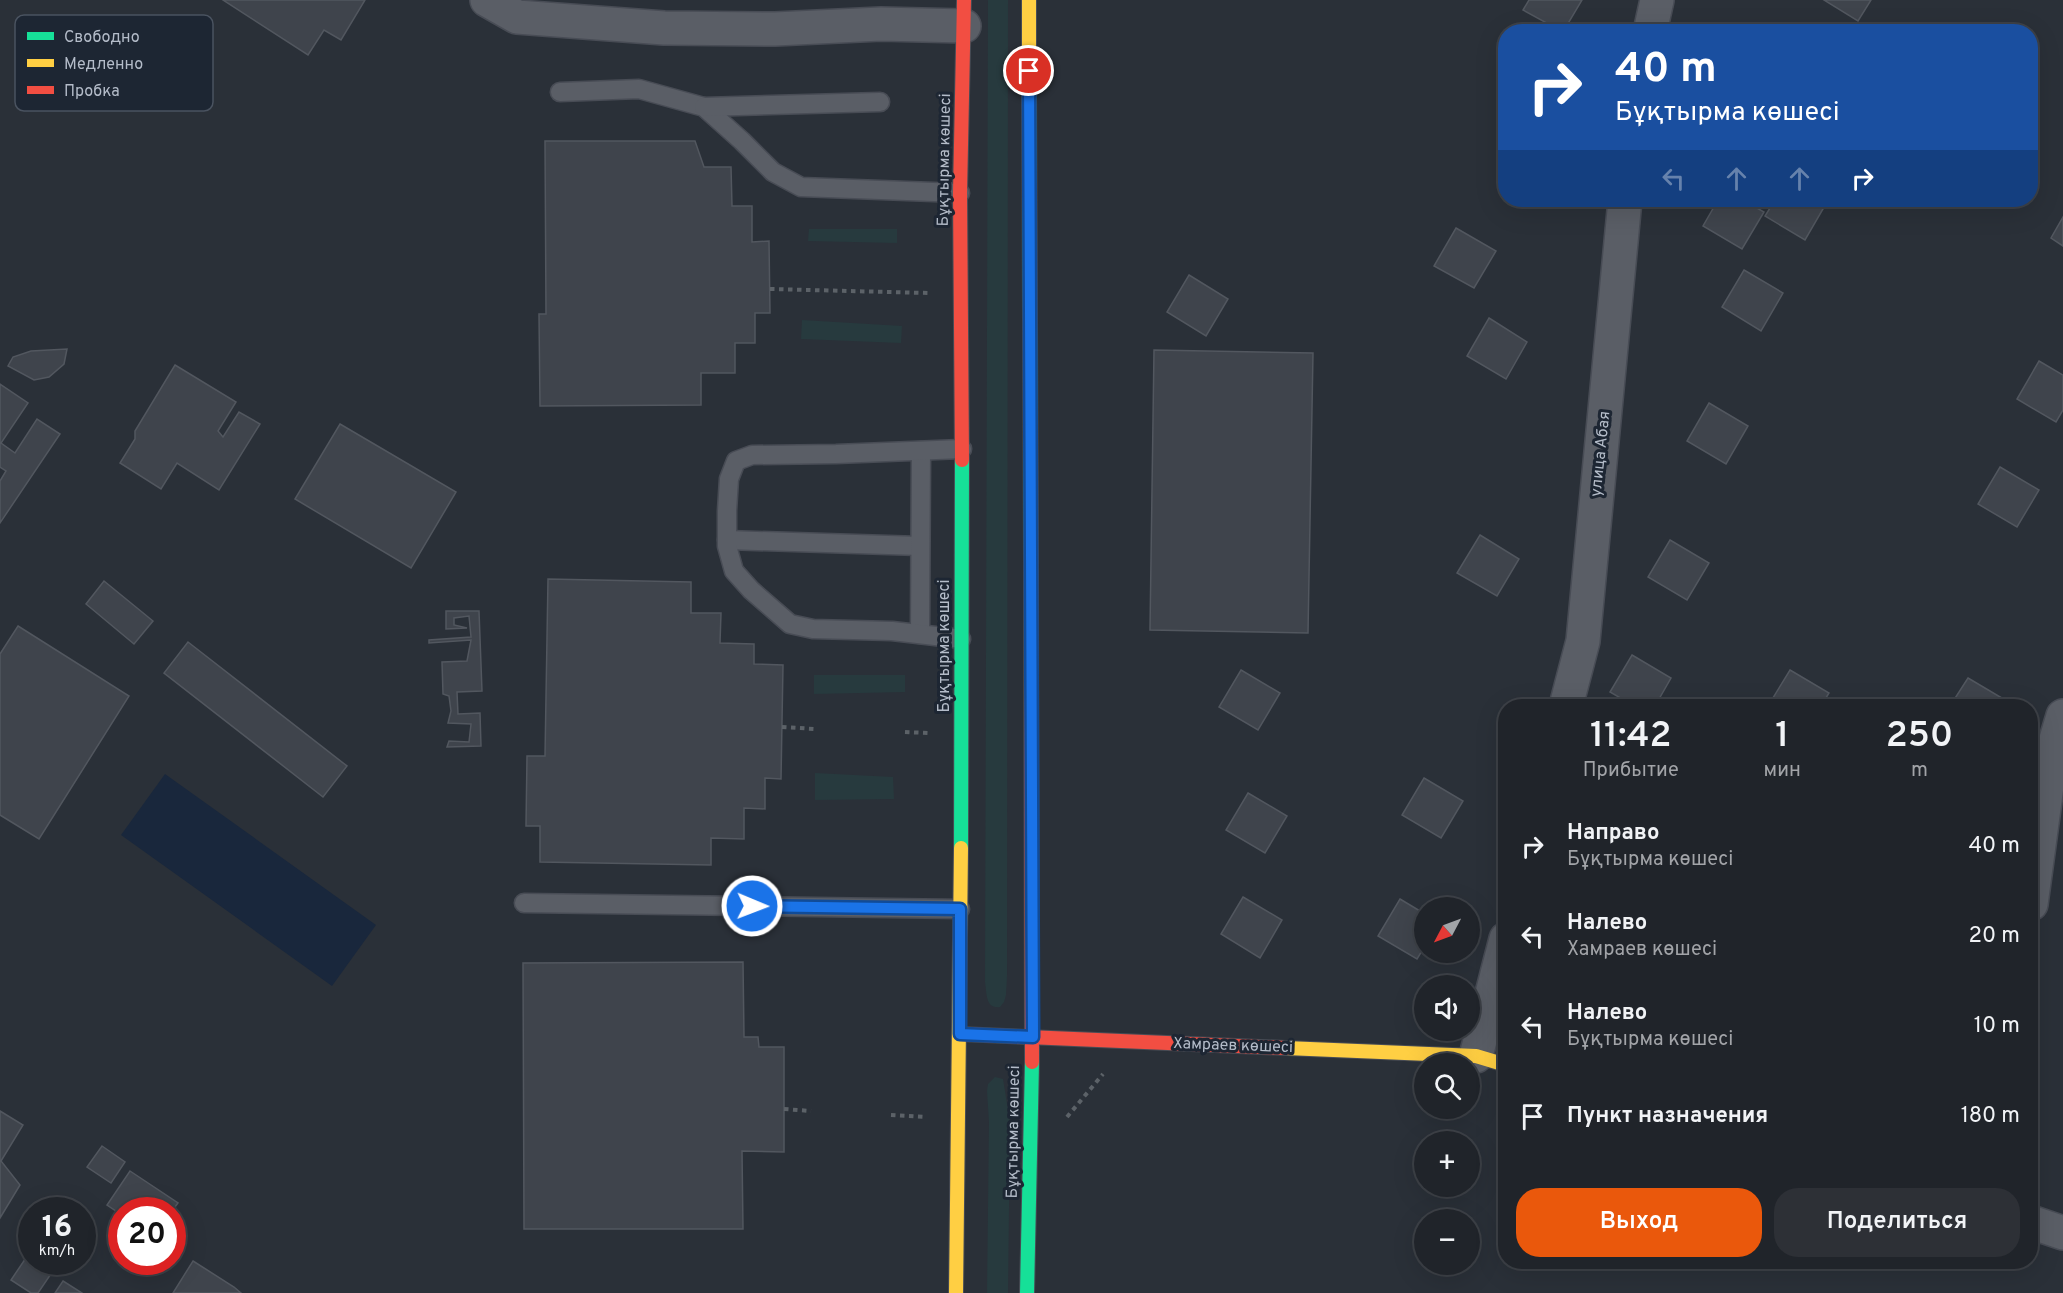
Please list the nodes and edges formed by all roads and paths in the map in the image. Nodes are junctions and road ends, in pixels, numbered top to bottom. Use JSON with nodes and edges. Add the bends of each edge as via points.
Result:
{"nodes":[{"id":1,"x":487,"y":0,"type":"edge"},
{"id":2,"x":1029,"y":0,"type":"edge"},
{"id":3,"x":1657,"y":0,"type":"edge"},
{"id":4,"x":964,"y":13,"type":"edge"},
{"id":5,"x":1652,"y":24,"type":"edge"},
{"id":6,"x":560,"y":92,"type":"dead end"},
{"id":7,"x":880,"y":102,"type":"dead end"},
{"id":8,"x":704,"y":107,"type":"junction"},
{"id":9,"x":960,"y":193,"type":"junction"},
{"id":10,"x":1624,"y":207,"type":"edge"},
{"id":11,"x":770,"y":289,"type":"dead end"},
{"id":12,"x":938,"y":293,"type":"dead end"},
{"id":13,"x":962,"y":449,"type":"junction"},
{"id":14,"x":921,"y":451,"type":"junction"},
{"id":15,"x":727,"y":540,"type":"junction"},
{"id":16,"x":920,"y":546,"type":"junction"},
{"id":17,"x":920,"y":634,"type":"junction"},
{"id":18,"x":961,"y":639,"type":"junction"},
{"id":19,"x":1568,"y":699,"type":"edge"},
{"id":20,"x":2063,"y":716,"type":"edge"},
{"id":21,"x":782,"y":727,"type":"dead end"},
{"id":22,"x":815,"y":729,"type":"dead end"},
{"id":23,"x":905,"y":732,"type":"dead end"},
{"id":24,"x":934,"y":734,"type":"dead end"},
{"id":25,"x":2038,"y":852,"type":"edge"},
{"id":26,"x":524,"y":903,"type":"dead end"},
{"id":27,"x":960,"y":909,"type":"junction"},
{"id":28,"x":1498,"y":1004,"type":"edge"},
{"id":29,"x":960,"y":1034,"type":"junction"},
{"id":30,"x":1033,"y":1037,"type":"junction"},
{"id":31,"x":1130,"y":1041,"type":"junction"},
{"id":32,"x":1491,"y":1061,"type":"edge"},
{"id":33,"x":784,"y":1109,"type":"dead end"},
{"id":34,"x":811,"y":1111,"type":"dead end"},
{"id":35,"x":891,"y":1114,"type":"dead end"},
{"id":36,"x":936,"y":1118,"type":"dead end"},
{"id":37,"x":1062,"y":1122,"type":"dead end"},
{"id":38,"x":2038,"y":1224,"type":"edge"},
{"id":39,"x":2063,"y":1233,"type":"edge"},
{"id":40,"x":956,"y":1293,"type":"edge"},
{"id":41,"x":1028,"y":1293,"type":"edge"}],
"edges":[{"from":1,"to":4,"type":"street","via":[[517,17],[664,28],[881,24]]},
{"from":2,"to":30,"type":"main road","name":"Бұқтырма көшесі"},
{"from":3,"to":5,"type":"street"},
{"from":4,"to":9,"type":"main road","name":"Бұқтырма көшесі"},
{"from":6,"to":8,"type":"lane","via":[[639,89]]},
{"from":7,"to":8,"type":"lane"},
{"from":8,"to":9,"type":"lane","via":[[773,172],[801,187]]},
{"from":9,"to":13,"type":"main road","name":"Бұқтырма көшесі"},
{"from":10,"to":19,"type":"street","name":"улица Абая","via":[[1583,641]]},
{"from":11,"to":12,"type":"path"},
{"from":13,"to":14,"type":"lane"},
{"from":13,"to":18,"type":"main road","name":"Бұқтырма көшесі"},
{"from":14,"to":15,"type":"lane","via":[[752,455],[736,461],[729,479]]},
{"from":14,"to":16,"type":"lane"},
{"from":15,"to":16,"type":"lane"},
{"from":15,"to":17,"type":"lane","via":[[734,571],[790,624],[813,629]]},
{"from":16,"to":17,"type":"lane"},
{"from":17,"to":18,"type":"lane"},
{"from":18,"to":27,"type":"main road","name":"Бұқтырма көшесі"},
{"from":20,"to":25,"type":"street","via":[[2051,756]]},
{"from":21,"to":22,"type":"path"},
{"from":23,"to":24,"type":"path"},
{"from":26,"to":27,"type":"lane"},
{"from":27,"to":29,"type":"main road","name":"Бұқтырма көшесі"},
{"from":28,"to":32,"type":"street"},
{"from":29,"to":30,"type":"main road","name":"Хамраев көшесі"},
{"from":29,"to":40,"type":"main road","name":"Бұқтырма көшесі"},
{"from":30,"to":31,"type":"main road","name":"Хамраев көшесі"},
{"from":30,"to":41,"type":"main road","name":"Бұқтырма көшесі"},
{"from":31,"to":32,"type":"main road","name":"Хамраев көшесі"},
{"from":31,"to":37,"type":"path"},
{"from":33,"to":34,"type":"path"},
{"from":35,"to":36,"type":"path"},
{"from":38,"to":39,"type":"street"}]}
